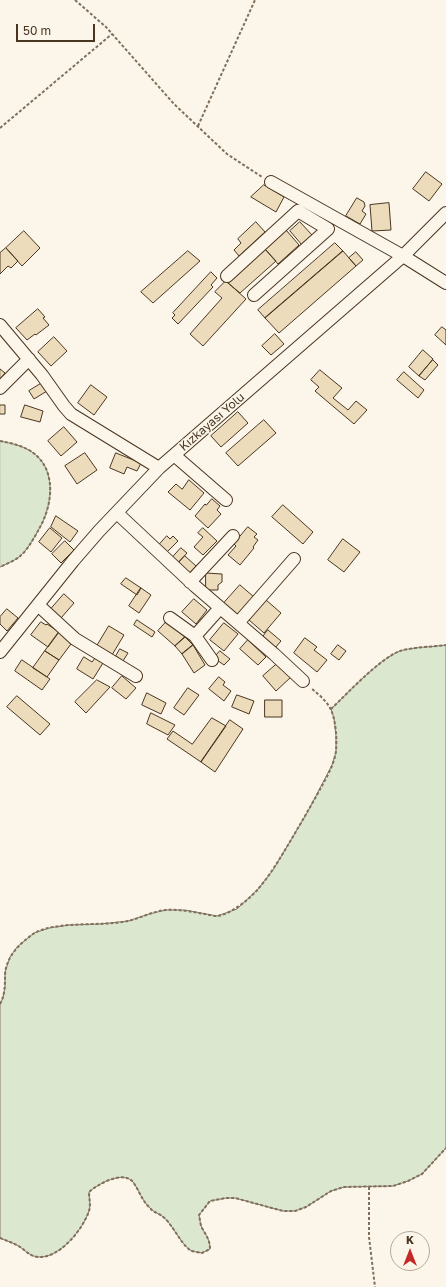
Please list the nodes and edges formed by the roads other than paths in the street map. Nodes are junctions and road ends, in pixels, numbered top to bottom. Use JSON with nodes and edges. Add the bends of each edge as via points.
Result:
{"nodes":[{"id":1,"x":270,"y":182,"type":"road end"},
{"id":2,"x":299,"y":198,"type":"junction"},
{"id":3,"x":298,"y":211,"type":"junction"},
{"id":4,"x":446,"y":213,"type":"edge"},
{"id":5,"x":403,"y":256,"type":"junction"},
{"id":6,"x":227,"y":276,"type":"dead end"},
{"id":7,"x":446,"y":283,"type":"edge"},
{"id":8,"x":254,"y":295,"type":"dead end"},
{"id":9,"x":0,"y":325,"type":"edge"},
{"id":10,"x":29,"y":359,"type":"junction"},
{"id":11,"x":0,"y":388,"type":"edge"},
{"id":12,"x":174,"y":455,"type":"junction"},
{"id":13,"x":159,"y":468,"type":"junction"},
{"id":14,"x":226,"y":500,"type":"dead end"},
{"id":15,"x":117,"y":513,"type":"junction"},
{"id":16,"x":233,"y":536,"type":"dead end"},
{"id":17,"x":294,"y":559,"type":"dead end"},
{"id":18,"x":190,"y":582,"type":"junction"},
{"id":19,"x":38,"y":605,"type":"junction"},
{"id":20,"x":220,"y":608,"type":"junction"},
{"id":21,"x":170,"y":618,"type":"dead end"},
{"id":22,"x":238,"y":623,"type":"junction"},
{"id":23,"x":195,"y":636,"type":"junction"},
{"id":24,"x":2,"y":644,"type":"edge"},
{"id":25,"x":212,"y":660,"type":"dead end"},
{"id":26,"x":136,"y":676,"type":"dead end"},
{"id":27,"x":303,"y":681,"type":"road end"}],
"edges":[{"from":1,"to":2,"type":"street"},
{"from":2,"to":3,"type":"street"},
{"from":2,"to":5,"type":"street"},
{"from":3,"to":6,"type":"street"},
{"from":3,"to":8,"type":"street","via":[[328,229]]},
{"from":4,"to":5,"type":"street","name":"Kızkayası Yolu"},
{"from":5,"to":7,"type":"street"},
{"from":5,"to":12,"type":"street","name":"Kızkayası Yolu"},
{"from":9,"to":10,"type":"street"},
{"from":10,"to":11,"type":"street"},
{"from":10,"to":13,"type":"street","via":[[71,414]]},
{"from":12,"to":13,"type":"street","name":"Kızkayası Yolu"},
{"from":12,"to":14,"type":"street"},
{"from":13,"to":15,"type":"street","name":"Kızkayası Yolu"},
{"from":15,"to":18,"type":"street"},
{"from":15,"to":19,"type":"street","name":"Kızkayası Yolu","via":[[73,560]]},
{"from":16,"to":18,"type":"street"},
{"from":17,"to":22,"type":"street"},
{"from":18,"to":20,"type":"street"},
{"from":19,"to":24,"type":"street","name":"Kızkayası Yolu"},
{"from":19,"to":26,"type":"street","via":[[75,639]]},
{"from":20,"to":22,"type":"street"},
{"from":20,"to":23,"type":"street"},
{"from":21,"to":23,"type":"street"},
{"from":22,"to":27,"type":"street"},
{"from":23,"to":25,"type":"street"}]}
